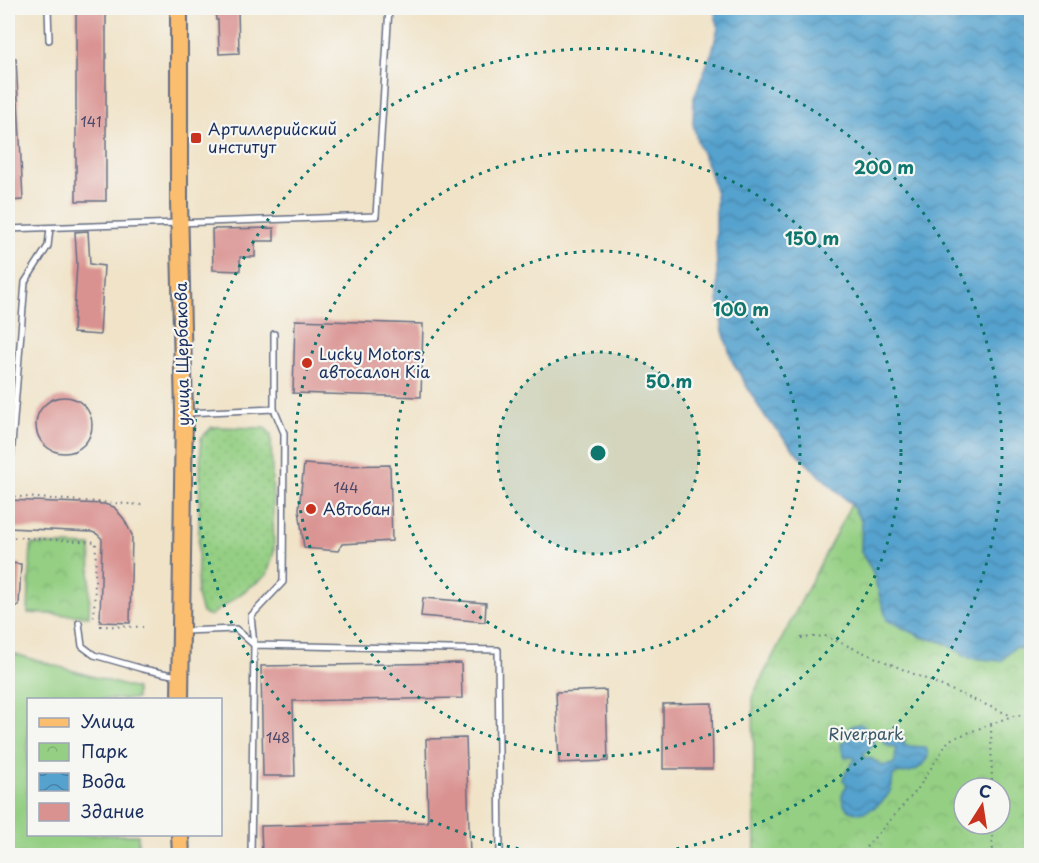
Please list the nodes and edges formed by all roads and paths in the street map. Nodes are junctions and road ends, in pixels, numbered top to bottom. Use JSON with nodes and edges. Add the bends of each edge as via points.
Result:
{"nodes":[{"id":1,"x":48,"y":8,"type":"edge"},
{"id":2,"x":179,"y":8,"type":"edge"},
{"id":3,"x":389,"y":8,"type":"edge"},
{"id":4,"x":49,"y":40,"type":"dead end"},
{"id":5,"x":179,"y":222,"type":"junction"},
{"id":6,"x":50,"y":228,"type":"junction"},
{"id":7,"x":8,"y":229,"type":"edge"},
{"id":8,"x":274,"y":334,"type":"dead end"},
{"id":9,"x":274,"y":409,"type":"junction"},
{"id":10,"x":184,"y":413,"type":"junction"},
{"id":11,"x":11,"y":457,"type":"dead end"},
{"id":12,"x":8,"y":496,"type":"edge"},
{"id":13,"x":143,"y":505,"type":"dead end"},
{"id":14,"x":8,"y":537,"type":"edge"},
{"id":15,"x":94,"y":619,"type":"dead end"},
{"id":16,"x":79,"y":623,"type":"dead end"},
{"id":17,"x":100,"y":626,"type":"dead end"},
{"id":18,"x":142,"y":627,"type":"dead end"},
{"id":19,"x":180,"y":631,"type":"junction"},
{"id":20,"x":801,"y":638,"type":"dead end"},
{"id":21,"x":254,"y":645,"type":"junction"},
{"id":22,"x":180,"y":676,"type":"junction"},
{"id":23,"x":180,"y":698,"type":"edge"},
{"id":24,"x":1032,"y":715,"type":"edge"},
{"id":25,"x":1012,"y":716,"type":"junction"},
{"id":26,"x":991,"y":725,"type":"junction"},
{"id":27,"x":992,"y":776,"type":"edge"},
{"id":28,"x":180,"y":836,"type":"edge"},
{"id":29,"x":992,"y":836,"type":"edge"},
{"id":30,"x":181,"y":855,"type":"edge"},
{"id":31,"x":251,"y":855,"type":"edge"},
{"id":32,"x":500,"y":855,"type":"edge"},
{"id":33,"x":858,"y":855,"type":"edge"},
{"id":34,"x":993,"y":855,"type":"edge"}],
"edges":[{"from":1,"to":4,"type":"lane"},
{"from":2,"to":5,"type":"main road","name":"улица Щербакова"},
{"from":3,"to":5,"type":"lane","via":[[376,216]]},
{"from":5,"to":6,"type":"lane"},
{"from":5,"to":10,"type":"main road","name":"улица Щербакова"},
{"from":6,"to":7,"type":"lane"},
{"from":6,"to":11,"type":"lane","via":[[48,246],[25,282]]},
{"from":8,"to":9,"type":"lane"},
{"from":9,"to":10,"type":"lane"},
{"from":9,"to":21,"type":"lane","via":[[284,433],[283,582],[251,616]]},
{"from":10,"to":19,"type":"main road","name":"улица Щербакова"},
{"from":12,"to":13,"type":"path"},
{"from":14,"to":15,"type":"path","via":[[96,542]]},
{"from":16,"to":22,"type":"lane","via":[[82,646],[94,655]]},
{"from":17,"to":18,"type":"path"},
{"from":19,"to":21,"type":"lane","via":[[236,630]]},
{"from":19,"to":22,"type":"main road","name":"улица Щербакова"},
{"from":20,"to":25,"type":"path","via":[[825,636]]},
{"from":21,"to":31,"type":"lane"},
{"from":21,"to":32,"type":"lane","via":[[498,650]]},
{"from":22,"to":23,"type":"main road","name":"улица Щербакова"},
{"from":24,"to":25,"type":"path"},
{"from":25,"to":26,"type":"path"},
{"from":26,"to":27,"type":"path"},
{"from":26,"to":33,"type":"path","via":[[949,740],[908,801]]},
{"from":28,"to":30,"type":"main road"},
{"from":29,"to":34,"type":"path"}]}
